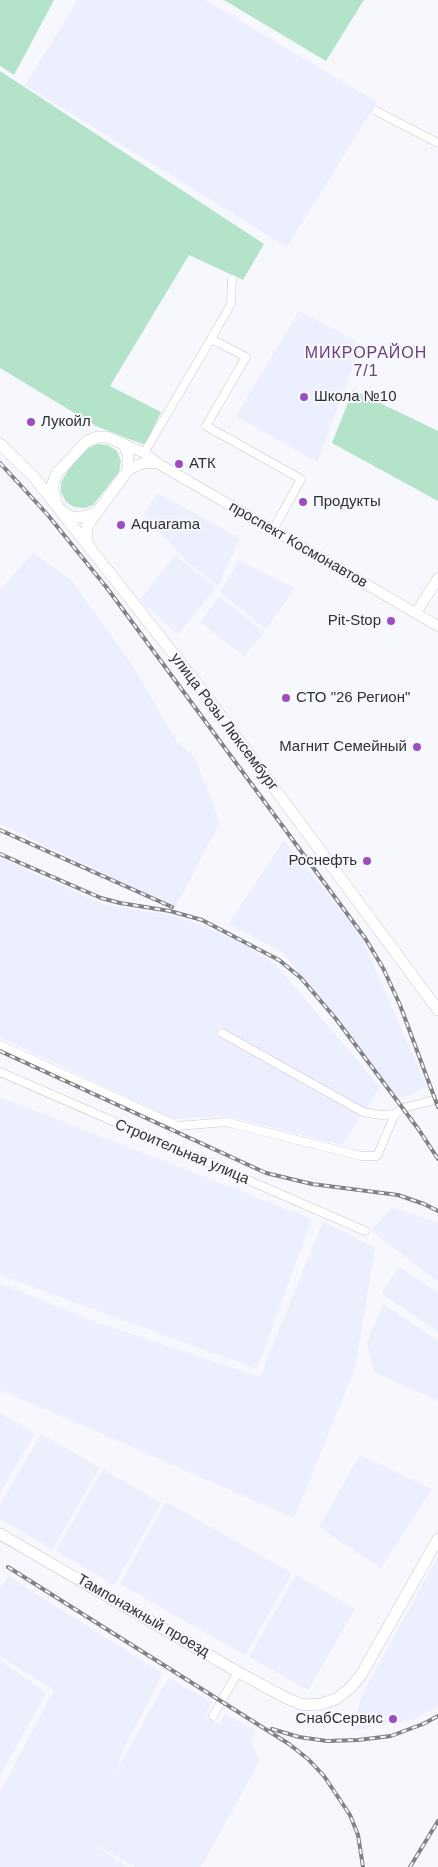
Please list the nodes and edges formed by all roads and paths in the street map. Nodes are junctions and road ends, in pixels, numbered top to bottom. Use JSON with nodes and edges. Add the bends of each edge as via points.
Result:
{"nodes":[{"id":1,"x":376,"y":111,"type":"dead end"},
{"id":2,"x":438,"y":143,"type":"edge"},
{"id":3,"x":232,"y":279,"type":"dead end"},
{"id":4,"x":211,"y":339,"type":"junction"},
{"id":5,"x":0,"y":444,"type":"edge"},
{"id":6,"x":124,"y":444,"type":"junction"},
{"id":7,"x":144,"y":453,"type":"junction"},
{"id":8,"x":159,"y":464,"type":"junction"},
{"id":9,"x":128,"y":470,"type":"junction"},
{"id":10,"x":56,"y":473,"type":"junction"},
{"id":11,"x":32,"y":476,"type":"junction"},
{"id":12,"x":58,"y":508,"type":"junction"},
{"id":13,"x":96,"y":512,"type":"junction"},
{"id":14,"x":274,"y":530,"type":"junction"},
{"id":15,"x":87,"y":544,"type":"junction"},
{"id":16,"x":438,"y":578,"type":"edge"},
{"id":17,"x":416,"y":613,"type":"junction"},
{"id":18,"x":438,"y":626,"type":"edge"},
{"id":19,"x":438,"y":1010,"type":"edge"},
{"id":20,"x":222,"y":1034,"type":"dead end"},
{"id":21,"x":0,"y":1045,"type":"edge"},
{"id":22,"x":0,"y":1072,"type":"edge"},
{"id":23,"x":438,"y":1099,"type":"edge"},
{"id":24,"x":395,"y":1114,"type":"junction"},
{"id":25,"x":365,"y":1231,"type":"dead end"},
{"id":26,"x":0,"y":1534,"type":"edge"},
{"id":27,"x":438,"y":1539,"type":"edge"},
{"id":28,"x":238,"y":1672,"type":"junction"},
{"id":29,"x":213,"y":1716,"type":"dead end"}],
"edges":[{"from":1,"to":2,"type":"street"},
{"from":3,"to":4,"type":"street","via":[[231,304]]},
{"from":4,"to":7,"type":"street"},
{"from":4,"to":14,"type":"street","via":[[246,357],[206,426],[301,479]]},
{"from":5,"to":11,"type":"main road","name":"улица Розы Люксембург"},
{"from":6,"to":7,"type":"street","name":"проспект Космонавтов"},
{"from":6,"to":9,"type":"main road"},
{"from":6,"to":10,"type":"main road","via":[[107,437],[92,439]]},
{"from":7,"to":8,"type":"street","name":"проспект Космонавтов"},
{"from":8,"to":9,"type":"street","via":[[143,463]]},
{"from":8,"to":14,"type":"street","name":"проспект Космонавтов"},
{"from":9,"to":13,"type":"main road"},
{"from":10,"to":11,"type":"main road"},
{"from":10,"to":12,"type":"main road","via":[[52,486]]},
{"from":11,"to":12,"type":"main road","name":"улица Розы Люксембург"},
{"from":12,"to":13,"type":"main road","via":[[76,518]]},
{"from":12,"to":15,"type":"main road","name":"улица Розы Люксембург"},
{"from":13,"to":15,"type":"main road","via":[[87,526]]},
{"from":14,"to":17,"type":"street","name":"проспект Космонавтов"},
{"from":15,"to":19,"type":"main road","name":"улица Розы Люксембург","via":[[195,681]]},
{"from":16,"to":17,"type":"street"},
{"from":17,"to":18,"type":"street","name":"проспект Космонавтов"},
{"from":20,"to":24,"type":"street","via":[[363,1112]]},
{"from":21,"to":24,"type":"street","via":[[178,1126],[226,1122],[361,1156],[377,1156]]},
{"from":22,"to":25,"type":"street","name":"Строительная улица"},
{"from":23,"to":24,"type":"street","via":[[403,1108]]},
{"from":26,"to":28,"type":"main road","name":"Тампонажный проезд"},
{"from":27,"to":28,"type":"main road","name":"Тампонажный проезд","via":[[370,1660],[350,1688],[336,1699],[304,1705]]},
{"from":28,"to":29,"type":"street"}]}
